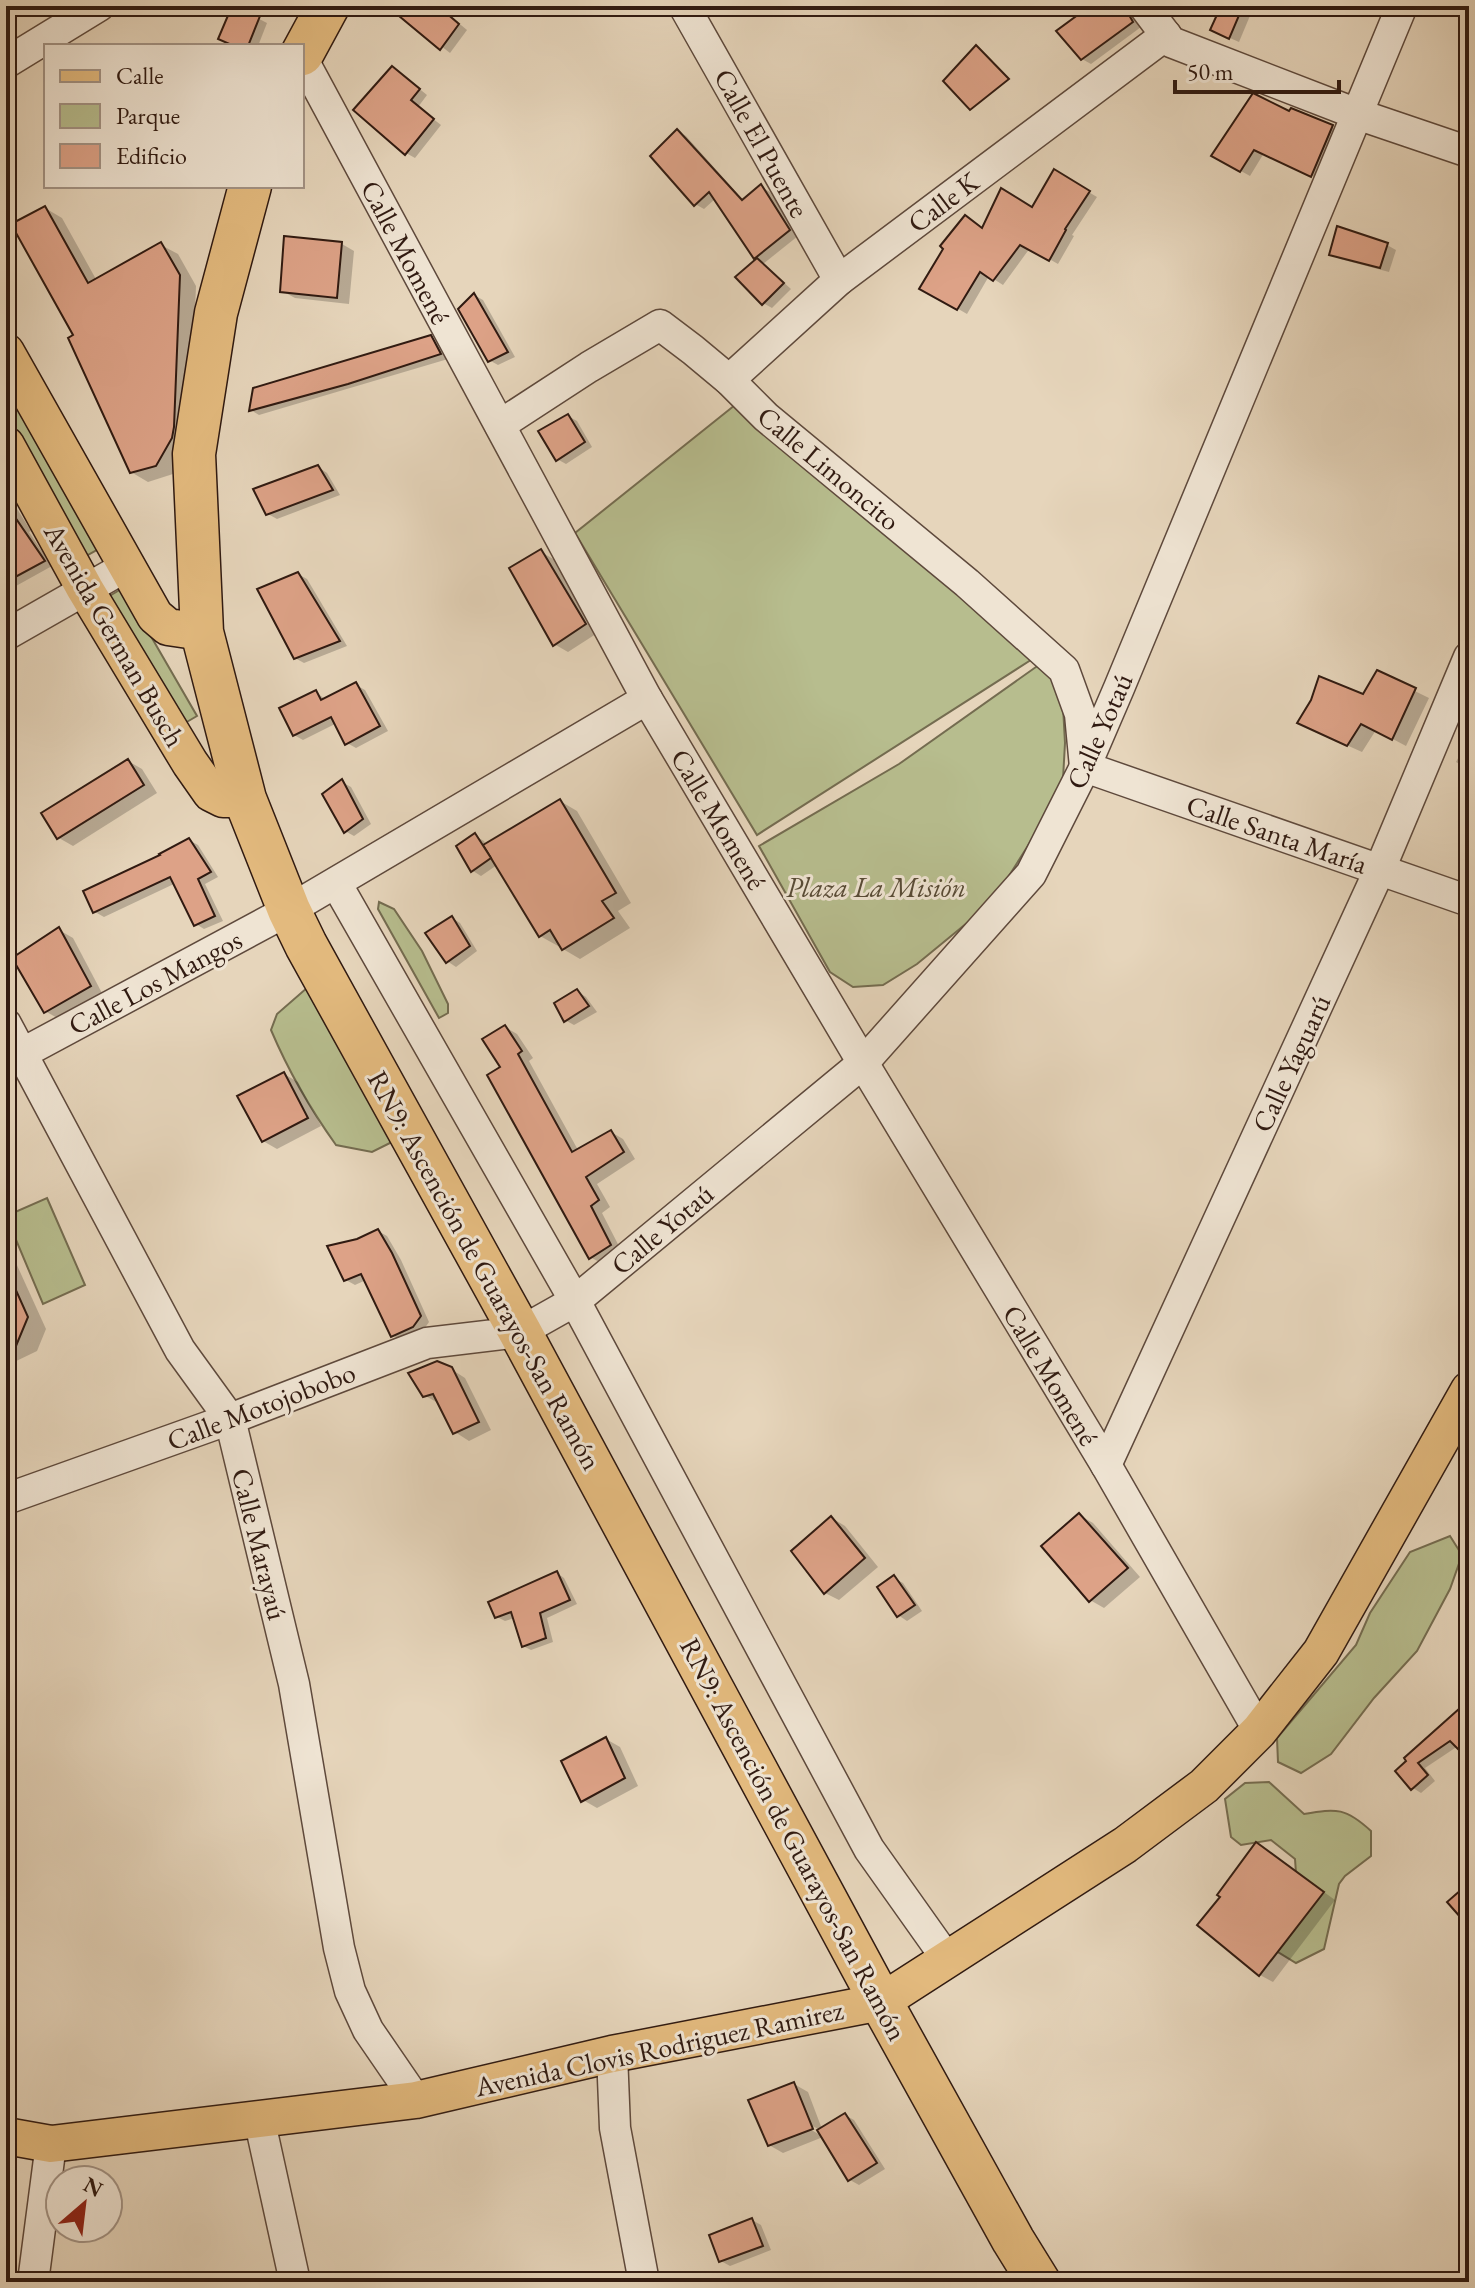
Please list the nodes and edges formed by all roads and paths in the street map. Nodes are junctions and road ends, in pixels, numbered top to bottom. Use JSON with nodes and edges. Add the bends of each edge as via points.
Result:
{"nodes":[{"id":1,"x":99,"y":6,"type":"edge"},
{"id":2,"x":328,"y":6,"type":"edge"},
{"id":3,"x":684,"y":6,"type":"edge"},
{"id":4,"x":1144,"y":6,"type":"edge"},
{"id":5,"x":1402,"y":6,"type":"edge"},
{"id":6,"x":1166,"y":35,"type":"junction"},
{"id":7,"x":304,"y":52,"type":"edge"},
{"id":8,"x":304,"y":60,"type":"edge"},
{"id":9,"x":6,"y":63,"type":"edge"},
{"id":10,"x":1357,"y":114,"type":"junction"},
{"id":11,"x":1469,"y":152,"type":"edge"},
{"id":12,"x":249,"y":188,"type":"edge"},
{"id":13,"x":839,"y":280,"type":"junction"},
{"id":14,"x":6,"y":352,"type":"edge"},
{"id":15,"x":729,"y":380,"type":"junction"},
{"id":16,"x":500,"y":425,"type":"junction"},
{"id":17,"x":6,"y":445,"type":"edge"},
{"id":18,"x":125,"y":567,"type":"junction"},
{"id":19,"x":85,"y":589,"type":"junction"},
{"id":20,"x":202,"y":632,"type":"junction"},
{"id":21,"x":6,"y":635,"type":"edge"},
{"id":22,"x":1469,"y":657,"type":"edge"},
{"id":23,"x":647,"y":699,"type":"junction"},
{"id":24,"x":1085,"y":767,"type":"junction"},
{"id":25,"x":245,"y":799,"type":"junction"},
{"id":26,"x":1380,"y":869,"type":"junction"},
{"id":27,"x":336,"y":883,"type":"junction"},
{"id":28,"x":1469,"y":901,"type":"edge"},
{"id":29,"x":289,"y":910,"type":"junction"},
{"id":30,"x":6,"y":1024,"type":"edge"},
{"id":31,"x":21,"y":1054,"type":"junction"},
{"id":32,"x":863,"y":1063,"type":"junction"},
{"id":33,"x":575,"y":1301,"type":"junction"},
{"id":34,"x":520,"y":1332,"type":"junction"},
{"id":35,"x":1469,"y":1390,"type":"edge"},
{"id":36,"x":230,"y":1419,"type":"junction"},
{"id":37,"x":1106,"y":1465,"type":"junction"},
{"id":38,"x":6,"y":1499,"type":"edge"},
{"id":39,"x":1259,"y":1731,"type":"junction"},
{"id":40,"x":947,"y":1959,"type":"junction"},
{"id":41,"x":881,"y":2002,"type":"junction"},
{"id":42,"x":612,"y":2054,"type":"junction"},
{"id":43,"x":416,"y":2100,"type":"junction"},
{"id":44,"x":259,"y":2118,"type":"junction"},
{"id":45,"x":21,"y":2134,"type":"edge"},
{"id":46,"x":33,"y":2282,"type":"edge"},
{"id":47,"x":295,"y":2282,"type":"edge"},
{"id":48,"x":644,"y":2282,"type":"edge"},
{"id":49,"x":1039,"y":2282,"type":"edge"}],
"edges":[{"from":1,"to":9,"type":"street"},
{"from":2,"to":7,"type":"highway"},
{"from":3,"to":13,"type":"street","name":"Calle El Puente"},
{"from":4,"to":6,"type":"street"},
{"from":5,"to":10,"type":"street","name":"Calle Yotaú"},
{"from":6,"to":10,"type":"street","via":[[1171,42]]},
{"from":6,"to":13,"type":"street","name":"Calle K"},
{"from":8,"to":16,"type":"street","name":"Calle Momené"},
{"from":10,"to":11,"type":"street"},
{"from":10,"to":24,"type":"street","name":"Calle Yotaú"},
{"from":12,"to":20,"type":"highway","name":"RN9: Ascención de Guarayos-San Ramón","via":[[216,313],[194,454]]},
{"from":13,"to":15,"type":"street","name":"Calle K"},
{"from":14,"to":18,"type":"main road","name":"Avenida German Busch"},
{"from":15,"to":16,"type":"street","name":"Calle Limoncito","via":[[660,325]]},
{"from":15,"to":24,"type":"street","name":"Calle Limoncito","via":[[1064,670],[1080,714]]},
{"from":16,"to":23,"type":"street","name":"Calle Momené"},
{"from":17,"to":19,"type":"main road","name":"Avenida German Busch"},
{"from":18,"to":19,"type":"street"},
{"from":18,"to":20,"type":"main road","name":"Avenida German Busch","via":[[155,616],[168,627]]},
{"from":19,"to":21,"type":"street"},
{"from":19,"to":25,"type":"main road","name":"Avenida German Busch","via":[[211,793]]},
{"from":20,"to":25,"type":"highway","name":"RN9: Ascención de Guarayos-San Ramón"},
{"from":22,"to":26,"type":"street","name":"Calle Yaguarú"},
{"from":23,"to":27,"type":"street","name":"Calle Los Mangos"},
{"from":23,"to":32,"type":"street","name":"Calle Momené"},
{"from":24,"to":26,"type":"street","name":"Calle Santa María"},
{"from":24,"to":32,"type":"street","name":"Calle Yotaú","via":[[1031,874]]},
{"from":25,"to":29,"type":"highway","name":"RN9: Ascención de Guarayos-San Ramón"},
{"from":26,"to":28,"type":"street","name":"Calle Santa María"},
{"from":26,"to":37,"type":"street","name":"Calle Yaguarú"},
{"from":27,"to":29,"type":"street","name":"Calle Los Mangos"},
{"from":27,"to":33,"type":"street"},
{"from":29,"to":31,"type":"street","name":"Calle Los Mangos"},
{"from":29,"to":34,"type":"highway","name":"RN9: Ascención de Guarayos-San Ramón"},
{"from":30,"to":31,"type":"street","name":"Calle Marayaú"},
{"from":31,"to":36,"type":"street","name":"Calle Marayaú","via":[[180,1350]]},
{"from":32,"to":33,"type":"street","name":"Calle Yotaú"},
{"from":32,"to":37,"type":"street","name":"Calle Momené"},
{"from":33,"to":34,"type":"street","name":"Calle Yotaú"},
{"from":33,"to":40,"type":"street","via":[[869,1849]]},
{"from":34,"to":36,"type":"street","name":"Calle Motojobobo","via":[[427,1343]]},
{"from":34,"to":41,"type":"highway","name":"RN9: Ascención de Guarayos-San Ramón"},
{"from":35,"to":39,"type":"main road","name":"Avenida Clovis Rodriguez Ramirez","via":[[1321,1652]]},
{"from":36,"to":38,"type":"street","name":"Calle Motojobobo"},
{"from":36,"to":43,"type":"street","name":"Calle Marayaú","via":[[294,1684],[350,1991],[368,2030]]},
{"from":37,"to":39,"type":"street","name":"Calle Momené"},
{"from":39,"to":40,"type":"main road","name":"Avenida Clovis Rodriguez Ramirez","via":[[1204,1786],[1125,1845]]},
{"from":40,"to":41,"type":"main road","name":"Avenida Clovis Rodriguez Ramirez"},
{"from":41,"to":42,"type":"main road","name":"Avenida Clovis Rodriguez Ramirez"},
{"from":41,"to":49,"type":"highway","name":"RN9: Ascención de Guarayos-San Ramón"},
{"from":42,"to":43,"type":"main road","name":"Avenida Clovis Rodriguez Ramirez"},
{"from":42,"to":48,"type":"street","via":[[615,2128]]},
{"from":43,"to":44,"type":"main road","name":"Avenida Clovis Rodriguez Ramirez"},
{"from":44,"to":45,"type":"main road","name":"Avenida Clovis Rodriguez Ramirez"},
{"from":44,"to":47,"type":"street"},
{"from":45,"to":46,"type":"street"}]}
